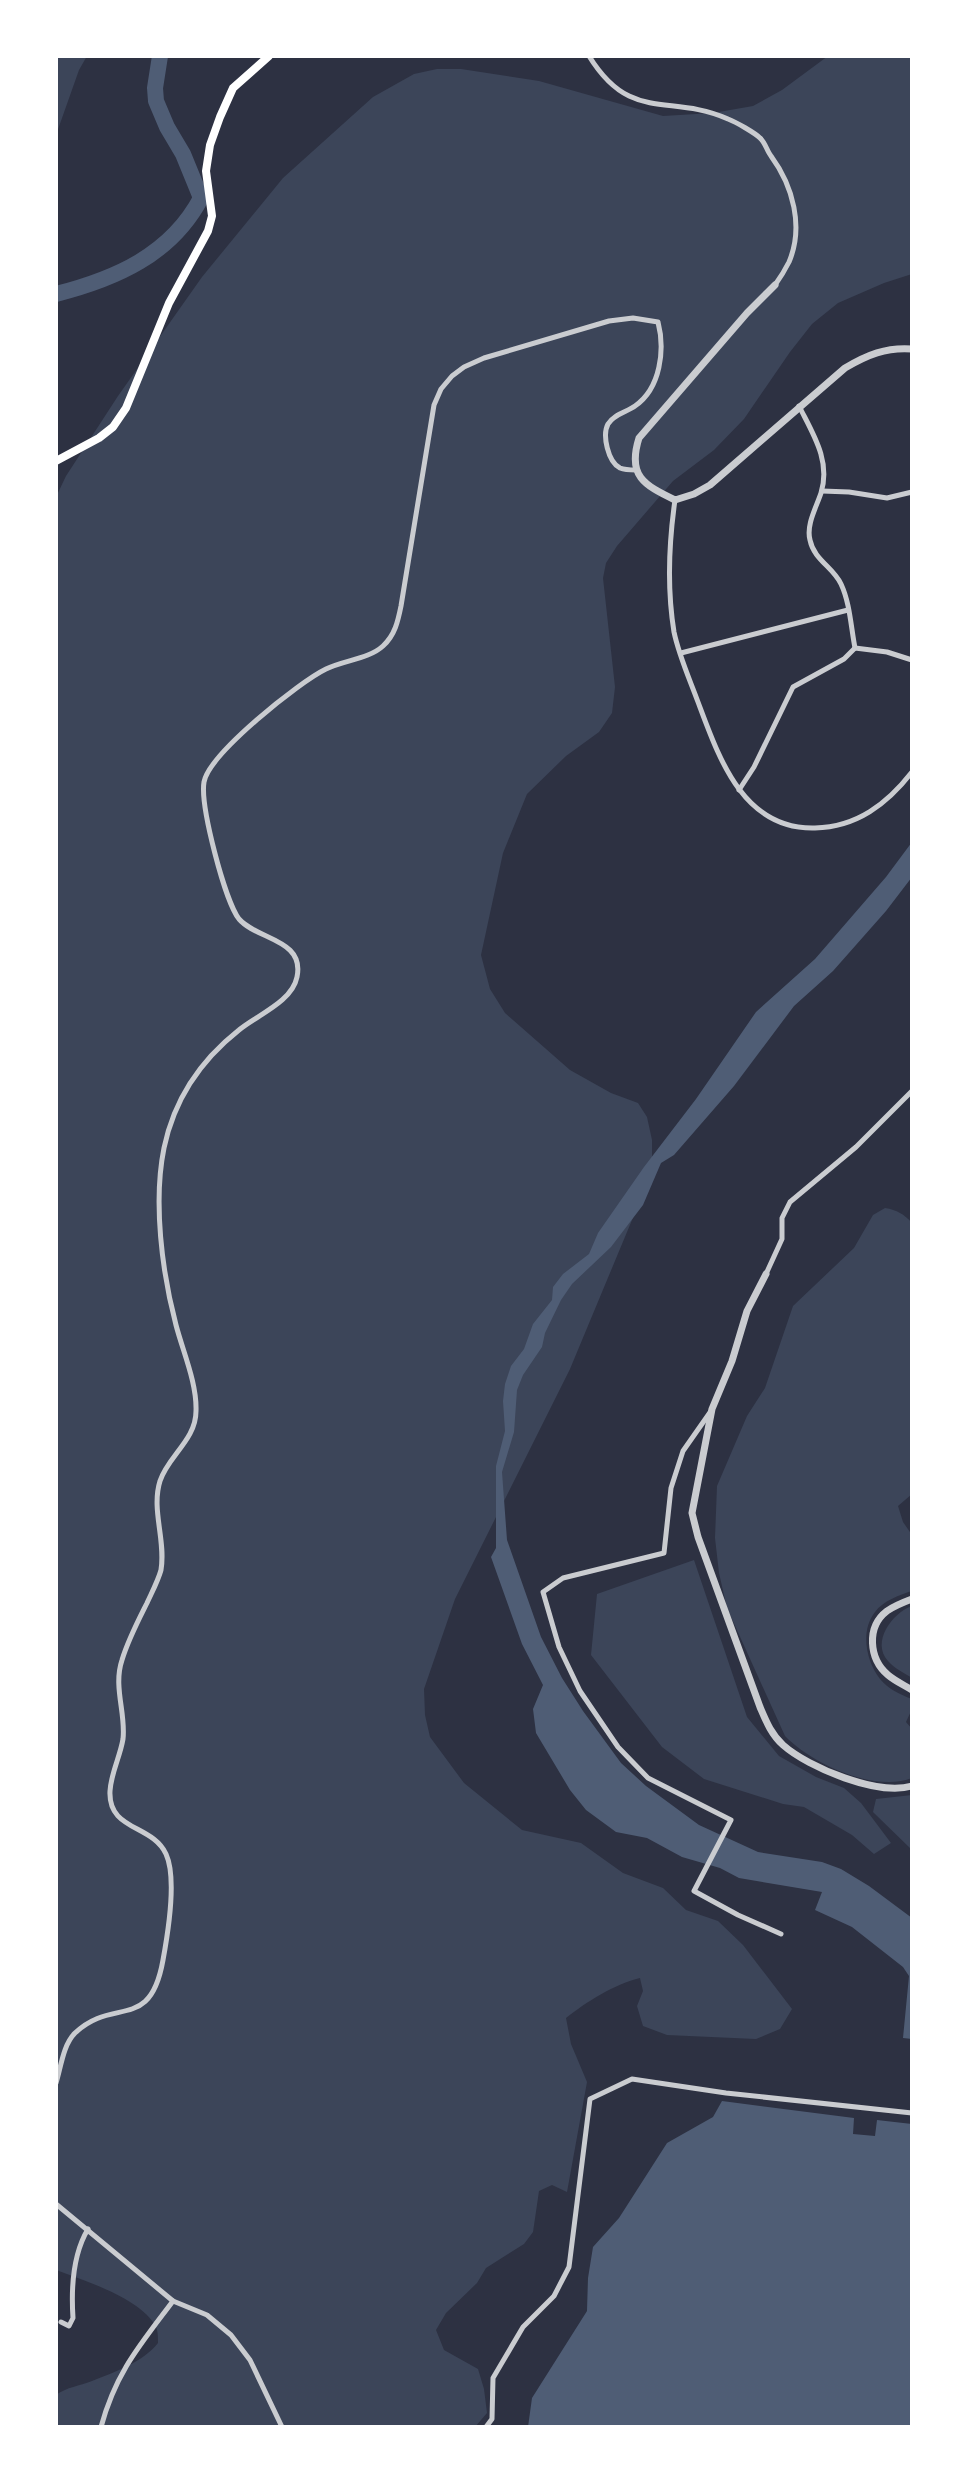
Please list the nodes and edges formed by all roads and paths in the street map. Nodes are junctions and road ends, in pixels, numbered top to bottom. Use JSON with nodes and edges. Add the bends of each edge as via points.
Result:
{"nodes":[{"id":1,"x":269,"y":56,"type":"edge"},
{"id":2,"x":589,"y":56,"type":"edge"},
{"id":3,"x":775,"y":285,"type":"joint"},
{"id":4,"x":912,"y":349,"type":"edge"},
{"id":5,"x":799,"y":406,"type":"junction"},
{"id":6,"x":56,"y":461,"type":"edge"},
{"id":7,"x":636,"y":470,"type":"junction"},
{"id":8,"x":821,"y":491,"type":"junction"},
{"id":9,"x":912,"y":492,"type":"edge"},
{"id":10,"x":675,"y":500,"type":"junction"},
{"id":11,"x":848,"y":610,"type":"junction"},
{"id":12,"x":855,"y":648,"type":"junction"},
{"id":13,"x":681,"y":653,"type":"junction"},
{"id":14,"x":912,"y":660,"type":"edge"},
{"id":15,"x":912,"y":772,"type":"edge"},
{"id":16,"x":739,"y":790,"type":"junction"},
{"id":17,"x":912,"y":1091,"type":"edge"},
{"id":18,"x":766,"y":1274,"type":"joint"},
{"id":19,"x":712,"y":1409,"type":"junction"},
{"id":20,"x":912,"y":1599,"type":"edge"},
{"id":21,"x":912,"y":1690,"type":"edge"},
{"id":22,"x":912,"y":1786,"type":"edge"},
{"id":23,"x":781,"y":1934,"type":"dead end"},
{"id":24,"x":56,"y":2083,"type":"edge"},
{"id":25,"x":912,"y":2113,"type":"edge"},
{"id":26,"x":56,"y":2204,"type":"edge"},
{"id":27,"x":88,"y":2228,"type":"junction"},
{"id":28,"x":173,"y":2301,"type":"junction"},
{"id":29,"x":61,"y":2322,"type":"dead end"},
{"id":30,"x":101,"y":2427,"type":"edge"},
{"id":31,"x":282,"y":2427,"type":"edge"},
{"id":32,"x":486,"y":2427,"type":"edge"}],
"edges":[{"from":1,"to":6,"type":"main road","via":[[233,88],[220,117],[209,145],[206,172],[212,216],[208,231],[169,303],[126,408],[99,438]]},
{"from":2,"to":3,"type":"street","via":[[606,80],[626,96],[730,119],[761,138],[783,173],[793,199],[796,228],[789,261]]},
{"from":3,"to":7,"type":"street","via":[[648,425],[635,452]]},
{"from":4,"to":5,"type":"street","via":[[869,354]]},
{"from":5,"to":8,"type":"street","via":[[820,448],[824,469]]},
{"from":5,"to":10,"type":"street","via":[[710,485]]},
{"from":7,"to":10,"type":"street","via":[[647,486]]},
{"from":7,"to":24,"type":"street","via":[[620,468],[614,462],[607,425],[636,406],[657,374],[663,341],[658,322],[609,321],[464,367],[441,389],[432,413],[401,606],[391,638],[380,650],[310,678],[223,750],[204,781],[205,813],[231,906],[246,926],[288,947],[298,972],[285,997],[238,1030],[198,1072],[173,1115],[164,1145],[159,1186],[170,1303],[197,1417],[190,1437],[160,1479],[160,1575],[121,1661],[118,1680],[124,1728],[110,1792],[111,1808],[119,1819],[159,1843],[168,1857],[171,1888],[164,1955],[150,1998],[77,2032],[68,2043]]},
{"from":8,"to":9,"type":"street","via":[[887,498]]},
{"from":8,"to":11,"type":"street","via":[[809,539],[818,558],[840,581]]},
{"from":10,"to":13,"type":"street","via":[[671,601]]},
{"from":11,"to":12,"type":"street"},
{"from":11,"to":13,"type":"street"},
{"from":12,"to":14,"type":"street"},
{"from":12,"to":16,"type":"street","via":[[793,687]]},
{"from":13,"to":16,"type":"street","via":[[718,756]]},
{"from":15,"to":16,"type":"street","via":[[881,806],[831,828],[803,828],[776,821]]},
{"from":17,"to":18,"type":"street","via":[[856,1147],[790,1202],[782,1218],[782,1239]]},
{"from":18,"to":19,"type":"street","via":[[747,1311]]},
{"from":19,"to":22,"type":"street","via":[[692,1513],[769,1727],[782,1744],[823,1768],[889,1788]]},
{"from":19,"to":23,"type":"street","via":[[683,1451],[671,1488],[664,1553],[563,1578],[544,1592],[559,1647],[618,1747],[648,1778],[731,1820],[694,1891]]},
{"from":20,"to":21,"type":"street","via":[[887,1611],[872,1638],[879,1665]]},
{"from":25,"to":32,"type":"street","via":[[632,2079],[590,2098],[569,2267],[554,2296],[523,2327],[493,2378],[492,2419]]},
{"from":26,"to":27,"type":"street"},
{"from":27,"to":28,"type":"street"},
{"from":27,"to":29,"type":"street","via":[[76,2259],[73,2318],[69,2326]]},
{"from":28,"to":30,"type":"street","via":[[126,2364]]},
{"from":28,"to":31,"type":"street","via":[[207,2315],[231,2335],[250,2360]]}]}
